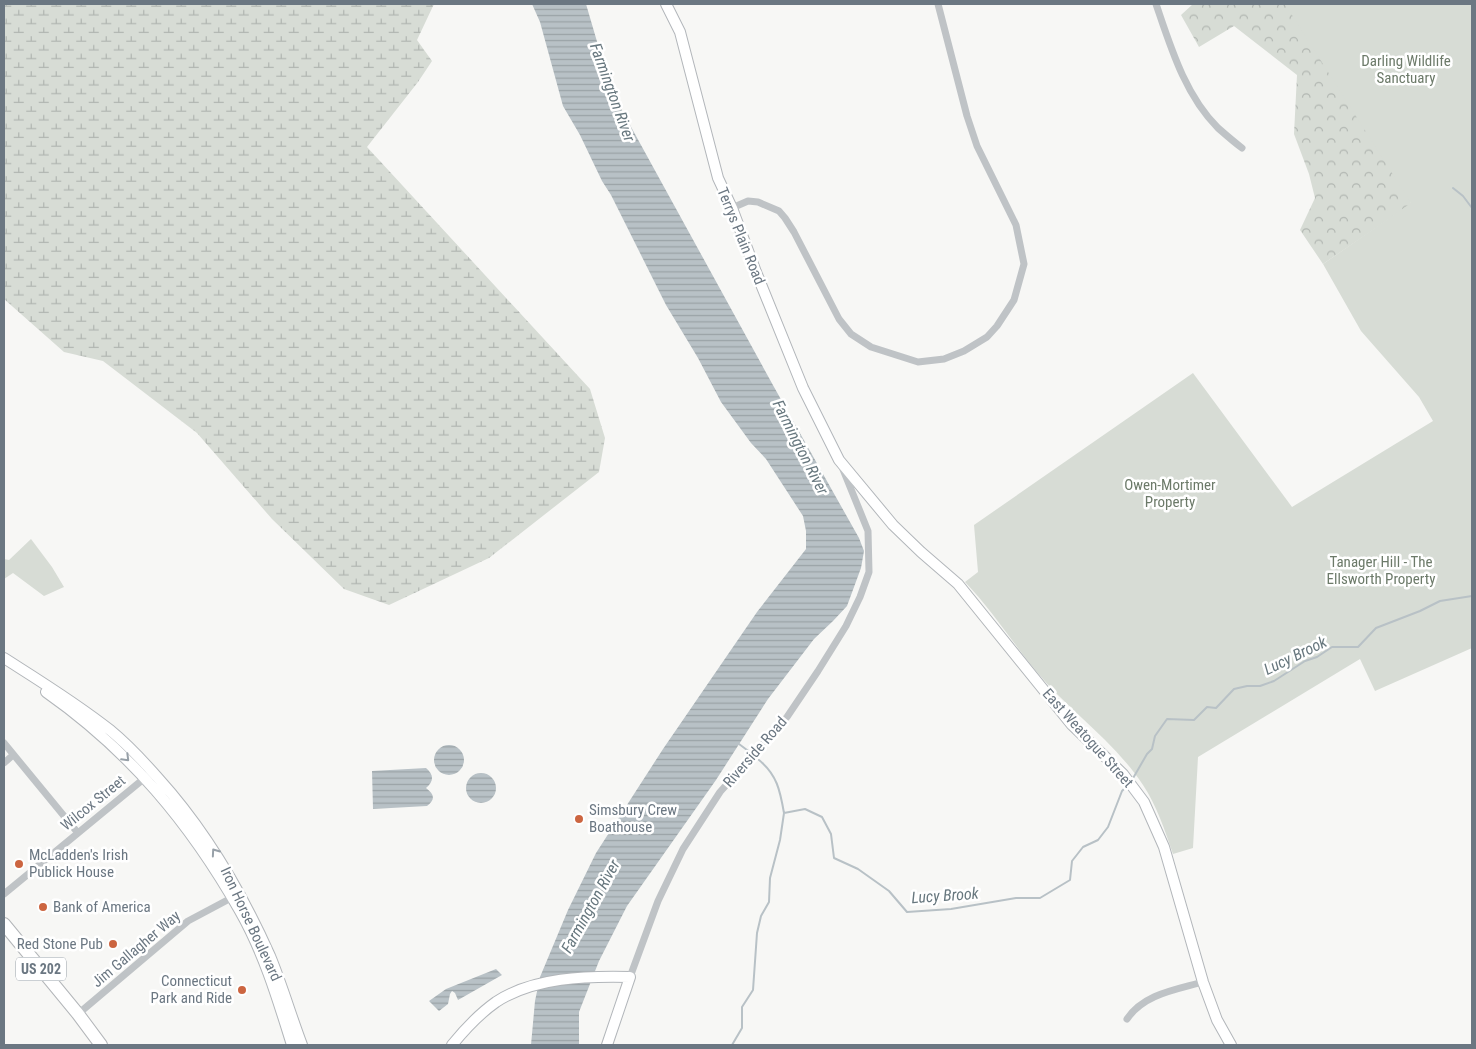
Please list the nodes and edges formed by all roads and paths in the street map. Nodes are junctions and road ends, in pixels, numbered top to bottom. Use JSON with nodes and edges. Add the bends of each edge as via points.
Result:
{"nodes":[{"id":1,"x":666,"y":4,"type":"edge"},
{"id":2,"x":938,"y":4,"type":"edge"},
{"id":3,"x":1156,"y":4,"type":"edge"},
{"id":4,"x":1242,"y":148,"type":"dead end"},
{"id":5,"x":732,"y":208,"type":"junction"},
{"id":6,"x":839,"y":460,"type":"junction"},
{"id":7,"x":4,"y":658,"type":"edge"},
{"id":8,"x":4,"y":665,"type":"edge"},
{"id":9,"x":4,"y":743,"type":"edge"},
{"id":10,"x":13,"y":755,"type":"junction"},
{"id":11,"x":4,"y":763,"type":"edge"},
{"id":12,"x":149,"y":775,"type":"junction"},
{"id":13,"x":78,"y":833,"type":"junction"},
{"id":14,"x":4,"y":894,"type":"edge"},
{"id":15,"x":236,"y":896,"type":"junction"},
{"id":16,"x":4,"y":924,"type":"edge"},
{"id":17,"x":630,"y":977,"type":"junction"},
{"id":18,"x":1203,"y":982,"type":"junction"},
{"id":19,"x":78,"y":1014,"type":"junction"},
{"id":20,"x":1127,"y":1019,"type":"dead end"},
{"id":21,"x":101,"y":1045,"type":"edge"},
{"id":22,"x":292,"y":1045,"type":"edge"},
{"id":23,"x":302,"y":1045,"type":"edge"},
{"id":24,"x":452,"y":1045,"type":"edge"},
{"id":25,"x":607,"y":1045,"type":"edge"},
{"id":26,"x":1231,"y":1045,"type":"edge"}],
"edges":[{"from":1,"to":5,"type":"street","name":"Terrys Plain Road","via":[[680,32],[718,178]]},
{"from":2,"to":5,"type":"street","via":[[967,116],[977,146],[1016,225],[1024,264],[1014,300],[986,337],[944,360],[918,362],[871,347],[851,334],[839,320],[786,218],[774,208],[758,202],[748,201]]},
{"from":3,"to":4,"type":"street","via":[[1183,78],[1218,128]]},
{"from":5,"to":6,"type":"street","name":"Terrys Plain Road","via":[[803,388]]},
{"from":6,"to":17,"type":"street","name":"Riverside Road","via":[[868,531],[869,572],[860,597],[846,626],[787,717],[720,792],[683,849],[658,901]]},
{"from":6,"to":18,"type":"street","name":"East Weatogue Street","via":[[893,526],[958,584],[1072,725],[1122,774],[1144,802],[1164,847]]},
{"from":7,"to":12,"type":"street","name":"Iron Horse Boulevard","via":[[111,731]]},
{"from":8,"to":12,"type":"street","name":"Iron Horse Boulevard","one_way":true,"via":[[67,706]]},
{"from":9,"to":10,"type":"street"},
{"from":10,"to":11,"type":"street"},
{"from":10,"to":13,"type":"street"},
{"from":12,"to":13,"type":"street","name":"Wilcox Street"},
{"from":12,"to":15,"type":"street","name":"Iron Horse Boulevard","via":[[177,799],[194,821],[220,858]]},
{"from":13,"to":14,"type":"street","name":"Wilcox Street"},
{"from":15,"to":19,"type":"street","name":"Jim Gallagher Way","via":[[188,921]]},
{"from":15,"to":22,"type":"street","name":"Iron Horse Boulevard"},
{"from":15,"to":23,"type":"street","name":"Iron Horse Boulevard","via":[[270,958]]},
{"from":16,"to":19,"type":"highway","number":"US 202"},
{"from":17,"to":24,"type":"street","via":[[597,977],[537,985],[516,992],[496,1002],[473,1021]]},
{"from":17,"to":25,"type":"street","name":"Riverside Road"},
{"from":18,"to":20,"type":"street","via":[[1150,998],[1134,1008]]},
{"from":18,"to":26,"type":"street","name":"East Weatogue Street","via":[[1217,1020]]},
{"from":19,"to":21,"type":"highway","number":"US 202"}]}
